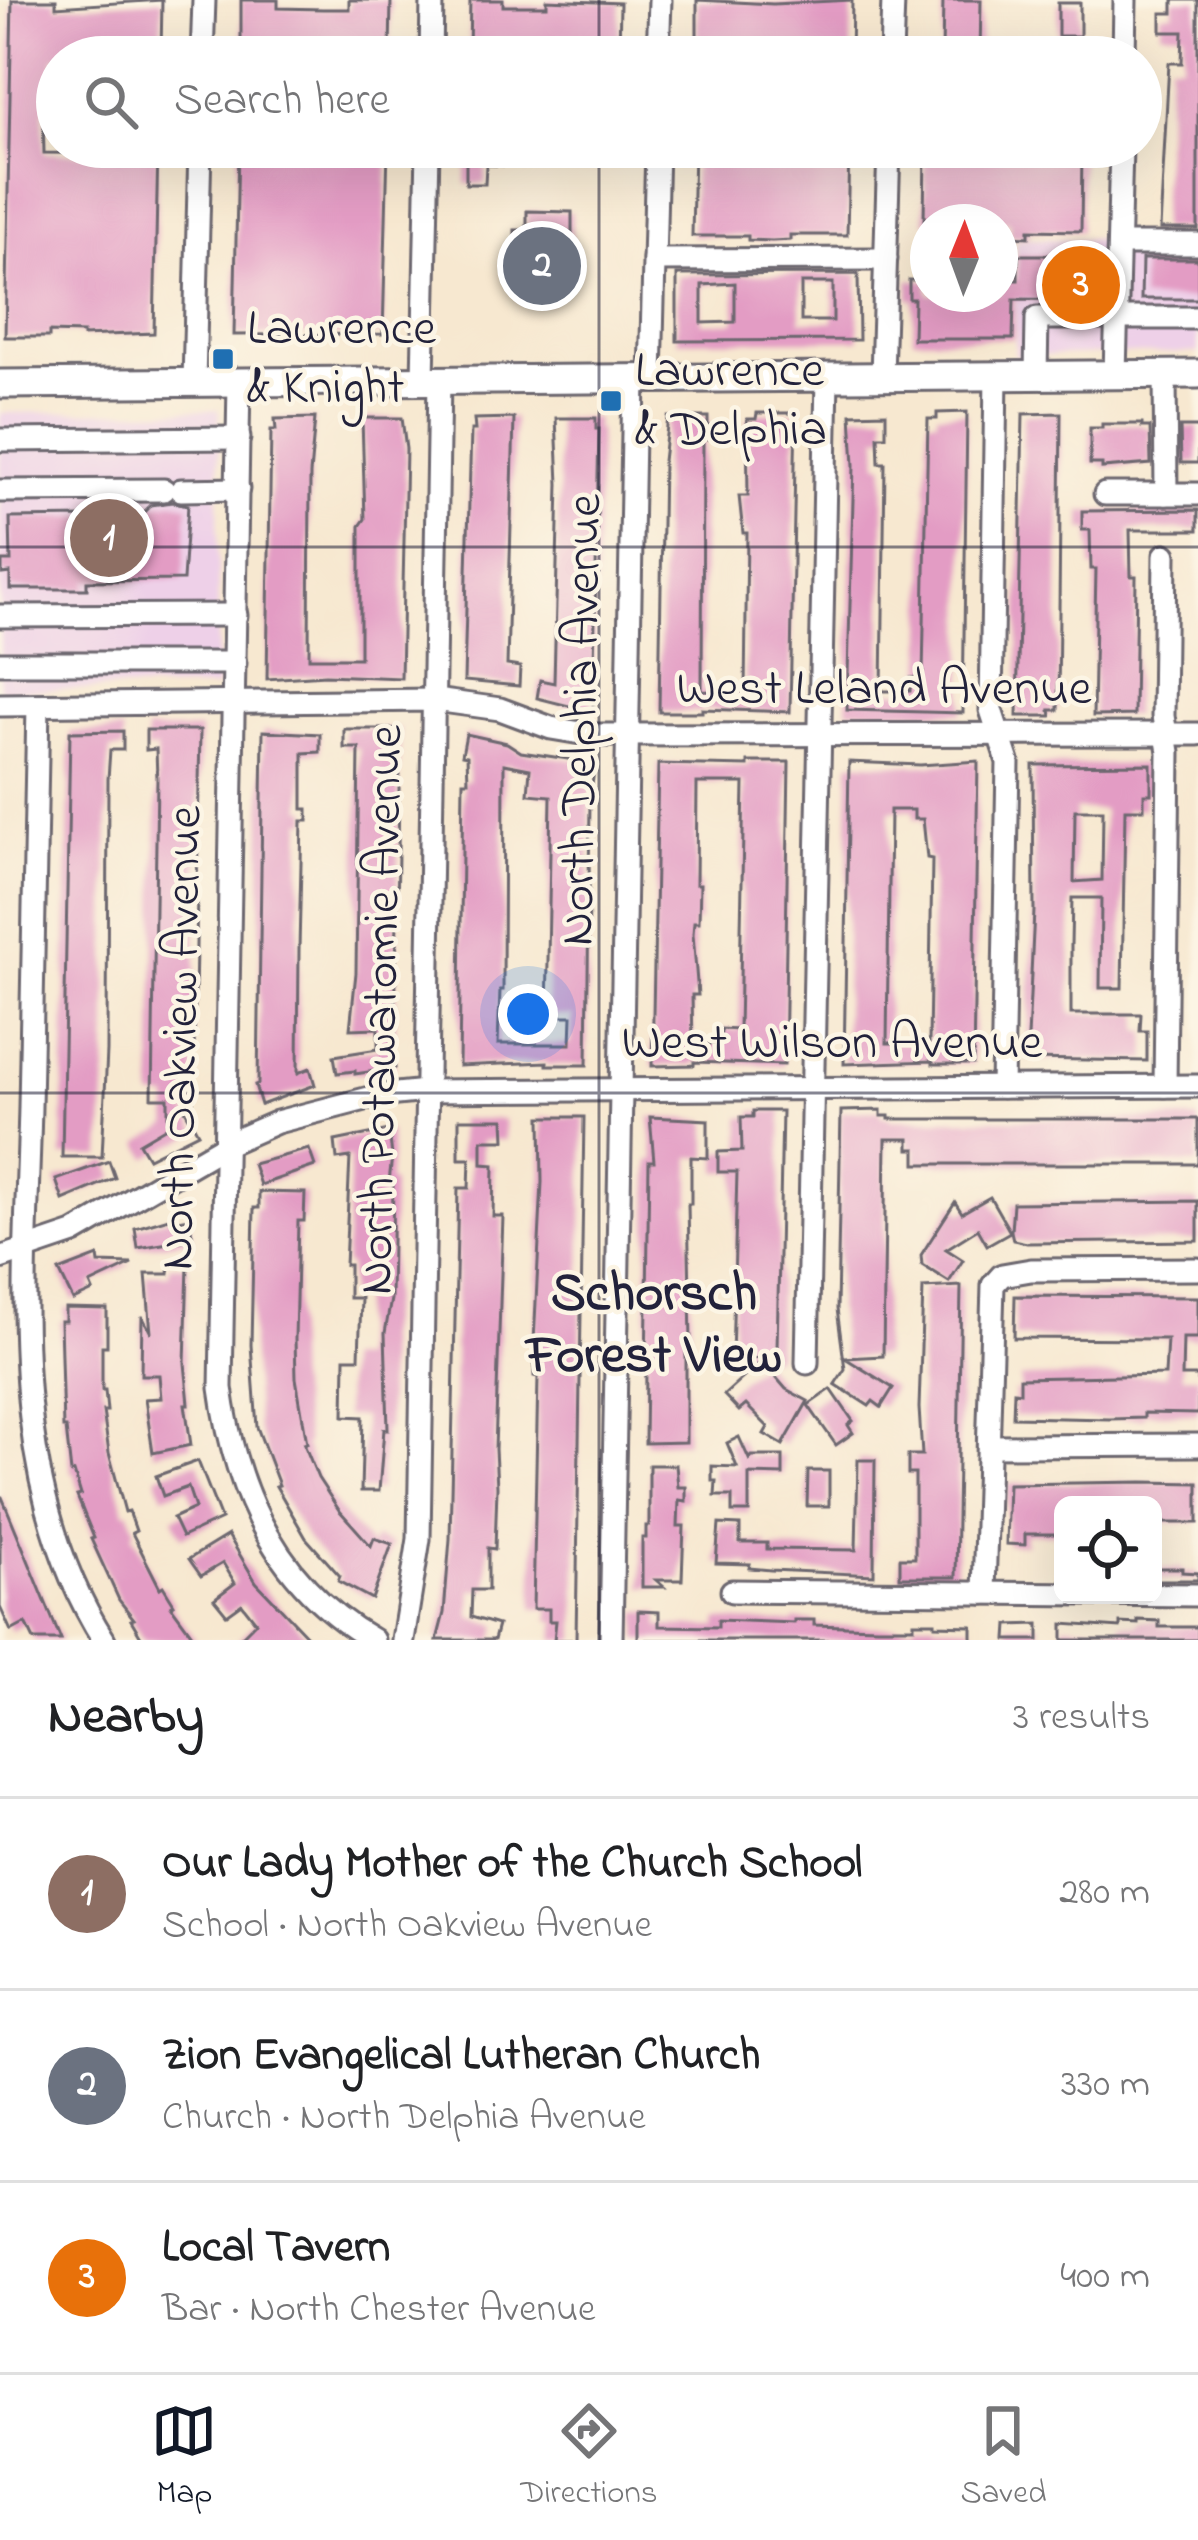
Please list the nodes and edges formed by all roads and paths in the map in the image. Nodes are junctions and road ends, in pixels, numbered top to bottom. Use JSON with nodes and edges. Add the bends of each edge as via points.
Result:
{"nodes":[{"id":1,"x":204,"y":0,"type":"edge"},
{"id":2,"x":432,"y":0,"type":"edge"},
{"id":3,"x":660,"y":0,"type":"edge"},
{"id":4,"x":893,"y":0,"type":"edge"},
{"id":5,"x":1125,"y":0,"type":"edge"},
{"id":6,"x":203,"y":36,"type":"edge"},
{"id":7,"x":431,"y":36,"type":"edge"},
{"id":8,"x":659,"y":36,"type":"edge"},
{"id":9,"x":892,"y":36,"type":"edge"},
{"id":10,"x":1124,"y":36,"type":"edge"},
{"id":11,"x":199,"y":168,"type":"edge"},
{"id":12,"x":428,"y":168,"type":"edge"},
{"id":13,"x":656,"y":168,"type":"edge"},
{"id":14,"x":888,"y":168,"type":"edge"},
{"id":15,"x":1120,"y":168,"type":"edge"},
{"id":16,"x":1118,"y":244,"type":"junction"},
{"id":17,"x":1198,"y":244,"type":"edge"},
{"id":18,"x":886,"y":259,"type":"junction"},
{"id":19,"x":654,"y":260,"type":"junction"},
{"id":20,"x":1198,"y":318,"type":"edge"},
{"id":21,"x":1116,"y":319,"type":"junction"},
{"id":22,"x":1115,"y":374,"type":"junction"},
{"id":23,"x":1165,"y":374,"type":"junction"},
{"id":24,"x":1198,"y":374,"type":"edge"},
{"id":25,"x":996,"y":375,"type":"junction"},
{"id":26,"x":1036,"y":375,"type":"junction"},
{"id":27,"x":882,"y":376,"type":"junction"},
{"id":28,"x":827,"y":377,"type":"junction"},
{"id":29,"x":643,"y":378,"type":"junction"},
{"id":30,"x":431,"y":380,"type":"junction"},
{"id":31,"x":194,"y":382,"type":"junction"},
{"id":32,"x":239,"y":382,"type":"junction"},
{"id":33,"x":0,"y":384,"type":"edge"},
{"id":34,"x":239,"y":438,"type":"junction"},
{"id":35,"x":0,"y":440,"type":"edge"},
{"id":36,"x":238,"y":490,"type":"junction"},
{"id":37,"x":0,"y":491,"type":"edge"},
{"id":38,"x":1106,"y":494,"type":"dead end"},
{"id":39,"x":1166,"y":494,"type":"junction"},
{"id":40,"x":1198,"y":494,"type":"edge"},
{"id":41,"x":1165,"y":555,"type":"dead end"},
{"id":42,"x":236,"y":615,"type":"junction"},
{"id":43,"x":0,"y":616,"type":"edge"},
{"id":44,"x":235,"y":663,"type":"junction"},
{"id":45,"x":0,"y":664,"type":"edge"},
{"id":46,"x":434,"y":700,"type":"junction"},
{"id":47,"x":234,"y":703,"type":"junction"},
{"id":48,"x":0,"y":705,"type":"edge"},
{"id":49,"x":38,"y":705,"type":"junction"},
{"id":50,"x":1166,"y":734,"type":"junction"},
{"id":51,"x":1198,"y":734,"type":"edge"},
{"id":52,"x":628,"y":735,"type":"junction"},
{"id":53,"x":820,"y":736,"type":"junction"},
{"id":54,"x":1000,"y":736,"type":"junction"},
{"id":55,"x":1166,"y":1086,"type":"junction"},
{"id":56,"x":1198,"y":1086,"type":"edge"},
{"id":57,"x":1002,"y":1087,"type":"junction"},
{"id":58,"x":815,"y":1089,"type":"junction"},
{"id":59,"x":426,"y":1091,"type":"junction"},
{"id":60,"x":621,"y":1091,"type":"junction"},
{"id":61,"x":227,"y":1144,"type":"junction"},
{"id":62,"x":27,"y":1249,"type":"junction"},
{"id":63,"x":0,"y":1258,"type":"edge"},
{"id":64,"x":1198,"y":1269,"type":"edge"},
{"id":65,"x":807,"y":1363,"type":"dead end"},
{"id":66,"x":1198,"y":1445,"type":"edge"},
{"id":67,"x":989,"y":1446,"type":"junction"},
{"id":68,"x":731,"y":1591,"type":"dead end"},
{"id":69,"x":985,"y":1593,"type":"junction"},
{"id":70,"x":1198,"y":1595,"type":"edge"},
{"id":71,"x":104,"y":1640,"type":"edge"},
{"id":72,"x":373,"y":1640,"type":"edge"},
{"id":73,"x":403,"y":1640,"type":"edge"},
{"id":74,"x":610,"y":1640,"type":"edge"}],
"edges":[{"from":1,"to":6,"type":"street"},
{"from":2,"to":7,"type":"street"},
{"from":3,"to":8,"type":"street"},
{"from":4,"to":9,"type":"street"},
{"from":5,"to":10,"type":"street"},
{"from":11,"to":31,"type":"street"},
{"from":12,"to":30,"type":"street","name":"North Potawatomie Avenue"},
{"from":13,"to":19,"type":"street","name":"North Delphia Avenue"},
{"from":14,"to":18,"type":"street"},
{"from":15,"to":16,"type":"street"},
{"from":16,"to":17,"type":"street"},
{"from":16,"to":21,"type":"street"},
{"from":18,"to":19,"type":"street"},
{"from":18,"to":27,"type":"street"},
{"from":19,"to":29,"type":"street","name":"North Delphia Avenue"},
{"from":20,"to":21,"type":"street"},
{"from":21,"to":22,"type":"street"},
{"from":21,"to":26,"type":"street","via":[[1037,318]]},
{"from":22,"to":23,"type":"main road"},
{"from":22,"to":26,"type":"main road"},
{"from":23,"to":24,"type":"main road"},
{"from":23,"to":39,"type":"street"},
{"from":25,"to":26,"type":"main road"},
{"from":25,"to":27,"type":"main road"},
{"from":25,"to":54,"type":"street","via":[[991,710]]},
{"from":27,"to":28,"type":"main road"},
{"from":28,"to":29,"type":"main road"},
{"from":28,"to":53,"type":"street"},
{"from":29,"to":30,"type":"main road"},
{"from":29,"to":52,"type":"street","name":"North Delphia Avenue"},
{"from":30,"to":32,"type":"main road"},
{"from":30,"to":46,"type":"street","name":"North Potawatomie Avenue"},
{"from":31,"to":32,"type":"main road"},
{"from":31,"to":33,"type":"main road"},
{"from":32,"to":34,"type":"street","name":"North Oakview Avenue"},
{"from":34,"to":35,"type":"street"},
{"from":34,"to":36,"type":"street","name":"North Oakview Avenue"},
{"from":36,"to":37,"type":"street"},
{"from":36,"to":42,"type":"street","name":"North Oakview Avenue"},
{"from":38,"to":39,"type":"street"},
{"from":39,"to":40,"type":"street"},
{"from":41,"to":50,"type":"street"},
{"from":42,"to":43,"type":"street"},
{"from":42,"to":44,"type":"street","name":"North Oakview Avenue"},
{"from":44,"to":45,"type":"street"},
{"from":44,"to":47,"type":"street","name":"North Oakview Avenue"},
{"from":46,"to":47,"type":"street","name":"West Leland Avenue"},
{"from":46,"to":52,"type":"street","name":"West Leland Avenue","via":[[500,709],[570,733]]},
{"from":46,"to":59,"type":"street","name":"North Potawatomie Avenue"},
{"from":47,"to":49,"type":"street","name":"West Leland Avenue"},
{"from":47,"to":61,"type":"street","name":"North Oakview Avenue"},
{"from":48,"to":49,"type":"street","name":"West Leland Avenue"},
{"from":49,"to":62,"type":"street"},
{"from":50,"to":51,"type":"street","name":"West Leland Avenue"},
{"from":50,"to":54,"type":"street","name":"West Leland Avenue"},
{"from":50,"to":55,"type":"street"},
{"from":52,"to":53,"type":"street","name":"West Leland Avenue"},
{"from":52,"to":60,"type":"street","name":"North Delphia Avenue"},
{"from":53,"to":54,"type":"street","name":"West Leland Avenue"},
{"from":53,"to":58,"type":"street"},
{"from":54,"to":57,"type":"street","via":[[1008,762]]},
{"from":55,"to":56,"type":"street","name":"West Wilson Avenue"},
{"from":55,"to":57,"type":"street","name":"West Wilson Avenue"},
{"from":57,"to":58,"type":"street","name":"West Wilson Avenue"},
{"from":58,"to":60,"type":"street","name":"West Wilson Avenue"},
{"from":58,"to":65,"type":"street"},
{"from":59,"to":60,"type":"street","name":"West Wilson Avenue"},
{"from":59,"to":61,"type":"street","name":"West Wilson Avenue","via":[[330,1106]]},
{"from":59,"to":73,"type":"street","name":"North Potawatomie Avenue","via":[[419,1539]]},
{"from":60,"to":74,"type":"street","name":"North Delphia Avenue"},
{"from":61,"to":62,"type":"street","name":"West Wilson Avenue","via":[[106,1217]]},
{"from":61,"to":72,"type":"street","name":"North Oakview Avenue","via":[[221,1388],[237,1468],[287,1568]]},
{"from":62,"to":63,"type":"street","name":"West Wilson Avenue"},
{"from":62,"to":71,"type":"street","via":[[34,1457],[55,1535]]},
{"from":64,"to":67,"type":"street","via":[[1001,1276],[992,1295]]},
{"from":66,"to":67,"type":"street"},
{"from":67,"to":69,"type":"street"},
{"from":68,"to":69,"type":"street"},
{"from":69,"to":70,"type":"street"}]}
